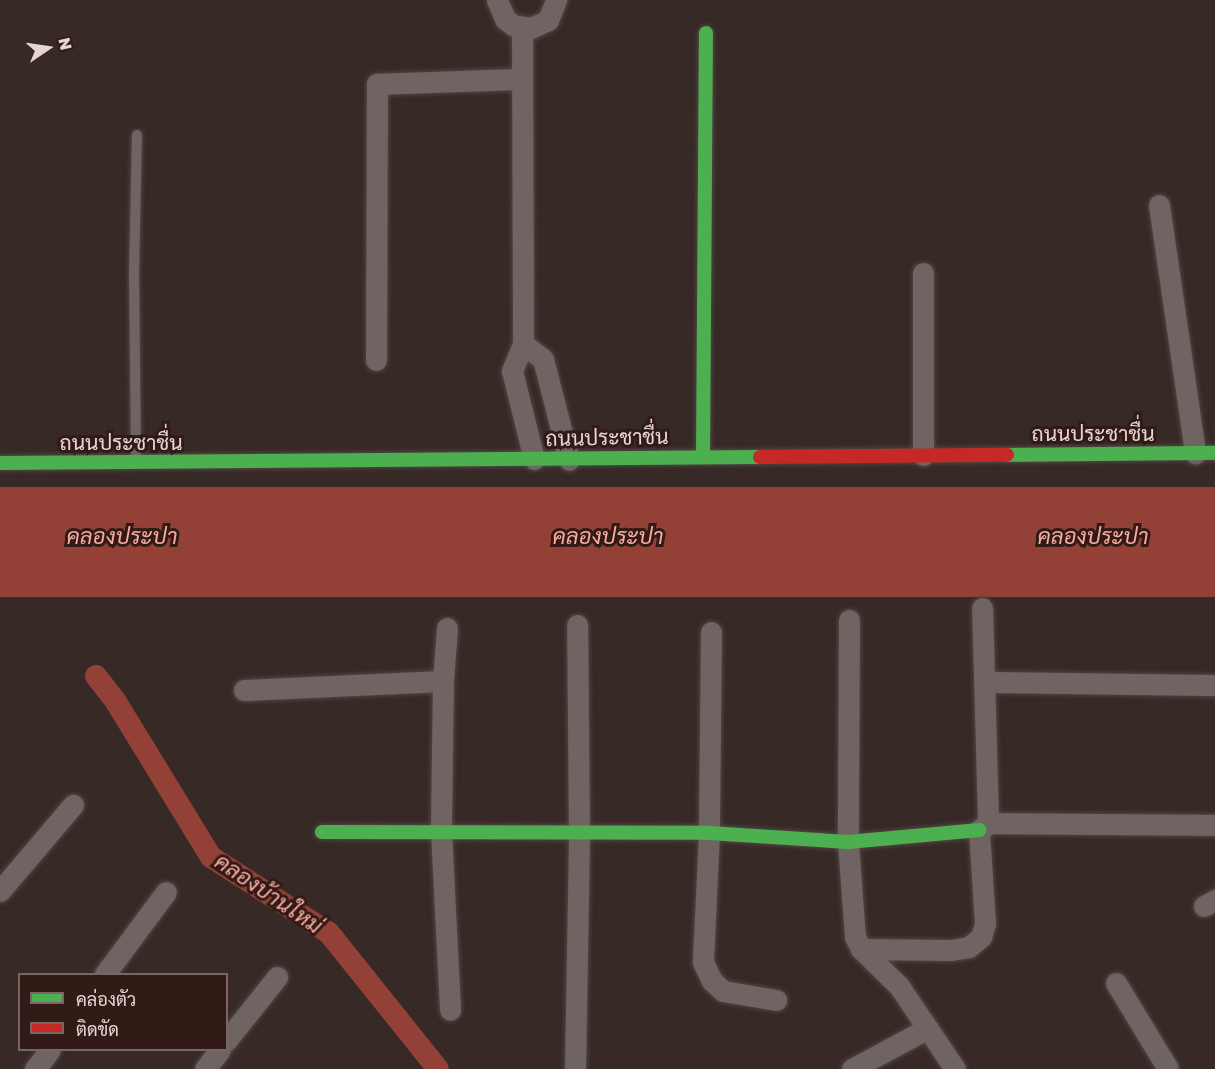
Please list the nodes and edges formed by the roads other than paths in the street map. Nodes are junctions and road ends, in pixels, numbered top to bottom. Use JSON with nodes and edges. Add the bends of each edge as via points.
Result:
{"nodes":[{"id":1,"x":497,"y":0,"type":"edge"},
{"id":2,"x":556,"y":0,"type":"edge"},
{"id":3,"x":522,"y":27,"type":"junction"},
{"id":4,"x":706,"y":33,"type":"dead end"},
{"id":5,"x":522,"y":79,"type":"junction"},
{"id":6,"x":137,"y":135,"type":"dead end"},
{"id":7,"x":1159,"y":205,"type":"dead end"},
{"id":8,"x":923,"y":273,"type":"dead end"},
{"id":9,"x":523,"y":344,"type":"junction"},
{"id":10,"x":376,"y":360,"type":"dead end"},
{"id":11,"x":1205,"y":453,"type":"edge"},
{"id":12,"x":923,"y":455,"type":"junction"},
{"id":13,"x":703,"y":457,"type":"junction"},
{"id":14,"x":534,"y":459,"type":"junction"},
{"id":15,"x":569,"y":460,"type":"junction"},
{"id":16,"x":0,"y":463,"type":"edge"},
{"id":17,"x":136,"y":463,"type":"junction"},
{"id":18,"x":982,"y":608,"type":"dead end"},
{"id":19,"x":849,"y":620,"type":"dead end"},
{"id":20,"x":577,"y":625,"type":"dead end"},
{"id":21,"x":447,"y":628,"type":"dead end"},
{"id":22,"x":711,"y":632,"type":"dead end"},
{"id":23,"x":443,"y":681,"type":"junction"},
{"id":24,"x":986,"y":682,"type":"junction"},
{"id":25,"x":1215,"y":685,"type":"edge"},
{"id":26,"x":244,"y":690,"type":"dead end"},
{"id":27,"x":73,"y":805,"type":"dead end"},
{"id":28,"x":1215,"y":825,"type":"edge"},
{"id":29,"x":983,"y":827,"type":"junction"},
{"id":30,"x":441,"y":831,"type":"junction"},
{"id":31,"x":322,"y":832,"type":"dead end"},
{"id":32,"x":710,"y":833,"type":"junction"},
{"id":33,"x":579,"y":835,"type":"junction"},
{"id":34,"x":848,"y":842,"type":"junction"},
{"id":35,"x":0,"y":891,"type":"edge"},
{"id":36,"x":166,"y":892,"type":"dead end"},
{"id":37,"x":861,"y":948,"type":"junction"},
{"id":38,"x":106,"y":973,"type":"edge"},
{"id":39,"x":277,"y":977,"type":"dead end"},
{"id":40,"x":1116,"y":983,"type":"dead end"},
{"id":41,"x":776,"y":1000,"type":"dead end"},
{"id":42,"x":450,"y":1010,"type":"dead end"},
{"id":43,"x":928,"y":1028,"type":"junction"},
{"id":44,"x":228,"y":1038,"type":"edge"},
{"id":45,"x":49,"y":1051,"type":"edge"},
{"id":46,"x":219,"y":1051,"type":"edge"},
{"id":47,"x":35,"y":1069,"type":"edge"},
{"id":48,"x":205,"y":1069,"type":"edge"},
{"id":49,"x":575,"y":1069,"type":"edge"},
{"id":50,"x":852,"y":1069,"type":"edge"},
{"id":51,"x":955,"y":1069,"type":"edge"},
{"id":52,"x":1168,"y":1069,"type":"edge"}],
"edges":[{"from":1,"to":3,"type":"street","via":[[505,19]]},
{"from":2,"to":3,"type":"street","via":[[548,20],[531,28]]},
{"from":3,"to":5,"type":"street"},
{"from":4,"to":13,"type":"street"},
{"from":5,"to":9,"type":"street"},
{"from":5,"to":10,"type":"street","via":[[377,84]]},
{"from":6,"to":17,"type":"lane"},
{"from":7,"to":11,"type":"street"},
{"from":8,"to":12,"type":"street"},
{"from":9,"to":14,"type":"street","via":[[512,370]]},
{"from":9,"to":15,"type":"street","via":[[543,359]]},
{"from":11,"to":12,"type":"street","name":"ถนนประชาชื่น"},
{"from":12,"to":13,"type":"street","name":"ถนนประชาชื่น"},
{"from":13,"to":15,"type":"street","name":"ถนนประชาชื่น"},
{"from":14,"to":15,"type":"street","name":"ถนนประชาชื่น"},
{"from":14,"to":17,"type":"street","name":"ถนนประชาชื่น"},
{"from":16,"to":17,"type":"street","name":"ถนนประชาชื่น"},
{"from":18,"to":24,"type":"street"},
{"from":19,"to":34,"type":"street"},
{"from":20,"to":33,"type":"street"},
{"from":21,"to":23,"type":"street"},
{"from":22,"to":32,"type":"street"},
{"from":23,"to":26,"type":"street"},
{"from":23,"to":30,"type":"street"},
{"from":24,"to":25,"type":"street"},
{"from":24,"to":29,"type":"street"},
{"from":27,"to":35,"type":"street"},
{"from":28,"to":29,"type":"street"},
{"from":29,"to":34,"type":"street"},
{"from":29,"to":37,"type":"street","via":[[985,924],[981,938],[969,947],[951,950]]},
{"from":30,"to":31,"type":"street"},
{"from":30,"to":33,"type":"street"},
{"from":30,"to":42,"type":"street"},
{"from":32,"to":33,"type":"street"},
{"from":32,"to":34,"type":"street"},
{"from":32,"to":41,"type":"street","via":[[703,962],[712,981],[723,991]]},
{"from":33,"to":49,"type":"street"},
{"from":34,"to":37,"type":"street","via":[[854,927]]},
{"from":36,"to":38,"type":"street"},
{"from":37,"to":43,"type":"street","via":[[899,986]]},
{"from":39,"to":44,"type":"street"},
{"from":40,"to":52,"type":"street"},
{"from":43,"to":50,"type":"street"},
{"from":43,"to":51,"type":"street"},
{"from":45,"to":47,"type":"street"},
{"from":46,"to":48,"type":"street"}]}
